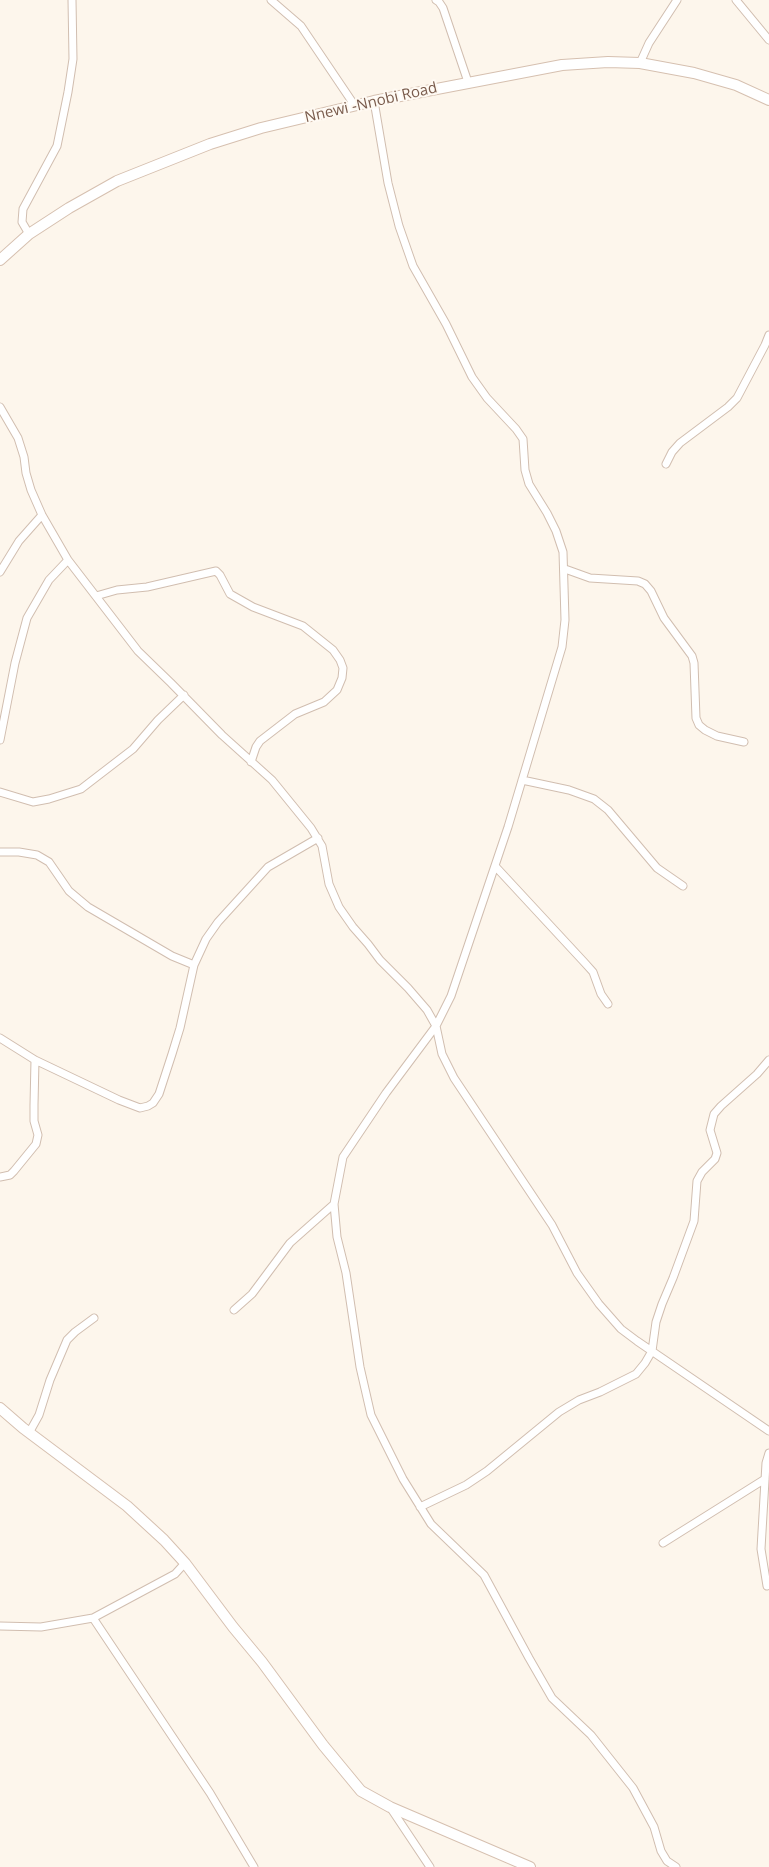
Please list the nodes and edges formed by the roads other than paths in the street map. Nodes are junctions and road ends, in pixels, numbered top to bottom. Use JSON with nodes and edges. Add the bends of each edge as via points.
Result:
{"nodes":[{"id":1,"x":72,"y":0,"type":"edge"},
{"id":2,"x":271,"y":0,"type":"edge"},
{"id":3,"x":436,"y":0,"type":"edge"},
{"id":4,"x":677,"y":0,"type":"edge"},
{"id":5,"x":736,"y":0,"type":"edge"},
{"id":6,"x":769,"y":40,"type":"edge"},
{"id":7,"x":640,"y":63,"type":"junction"},
{"id":8,"x":468,"y":82,"type":"junction"},
{"id":9,"x":769,"y":100,"type":"edge"},
{"id":10,"x":374,"y":101,"type":"junction"},
{"id":11,"x":355,"y":106,"type":"junction"},
{"id":12,"x":29,"y":234,"type":"junction"},
{"id":13,"x":0,"y":260,"type":"edge"},
{"id":14,"x":769,"y":334,"type":"edge"},
{"id":15,"x":0,"y":407,"type":"edge"},
{"id":16,"x":666,"y":464,"type":"dead end"},
{"id":17,"x":42,"y":515,"type":"junction"},
{"id":18,"x":68,"y":560,"type":"junction"},
{"id":19,"x":565,"y":569,"type":"junction"},
{"id":20,"x":0,"y":572,"type":"edge"},
{"id":21,"x":96,"y":596,"type":"junction"},
{"id":22,"x":184,"y":695,"type":"junction"},
{"id":23,"x":0,"y":740,"type":"edge"},
{"id":24,"x":744,"y":742,"type":"dead end"},
{"id":25,"x":252,"y":762,"type":"junction"},
{"id":26,"x":522,"y":780,"type":"junction"},
{"id":27,"x":0,"y":792,"type":"edge"},
{"id":28,"x":318,"y":838,"type":"junction"},
{"id":29,"x":0,"y":852,"type":"edge"},
{"id":30,"x":495,"y":866,"type":"junction"},
{"id":31,"x":682,"y":886,"type":"dead end"},
{"id":32,"x":194,"y":965,"type":"junction"},
{"id":33,"x":608,"y":1004,"type":"dead end"},
{"id":34,"x":436,"y":1026,"type":"junction"},
{"id":35,"x":0,"y":1038,"type":"edge"},
{"id":36,"x":35,"y":1060,"type":"junction"},
{"id":37,"x":769,"y":1060,"type":"edge"},
{"id":38,"x":0,"y":1177,"type":"edge"},
{"id":39,"x":334,"y":1204,"type":"junction"},
{"id":40,"x":234,"y":1310,"type":"dead end"},
{"id":41,"x":94,"y":1318,"type":"dead end"},
{"id":42,"x":652,"y":1352,"type":"junction"},
{"id":43,"x":0,"y":1408,"type":"edge"},
{"id":44,"x":769,"y":1431,"type":"edge"},
{"id":45,"x":29,"y":1433,"type":"junction"},
{"id":46,"x":769,"y":1454,"type":"edge"},
{"id":47,"x":765,"y":1479,"type":"junction"},
{"id":48,"x":420,"y":1507,"type":"junction"},
{"id":49,"x":663,"y":1544,"type":"dead end"},
{"id":50,"x":185,"y":1563,"type":"junction"},
{"id":51,"x":767,"y":1586,"type":"dead end"},
{"id":52,"x":93,"y":1618,"type":"junction"},
{"id":53,"x":0,"y":1626,"type":"edge"},
{"id":54,"x":390,"y":1807,"type":"junction"},
{"id":55,"x":254,"y":1867,"type":"edge"},
{"id":56,"x":430,"y":1867,"type":"edge"},
{"id":57,"x":530,"y":1867,"type":"edge"},
{"id":58,"x":676,"y":1867,"type":"edge"}],
"edges":[{"from":1,"to":12,"type":"street","via":[[73,59],[68,92],[57,146],[23,209],[22,222]]},
{"from":2,"to":11,"type":"street","via":[[301,26]]},
{"from":3,"to":8,"type":"street","via":[[443,8]]},
{"from":4,"to":7,"type":"street"},
{"from":5,"to":6,"type":"street"},
{"from":7,"to":8,"type":"main road","name":"Nnewi -Nnobi Road","via":[[562,65]]},
{"from":7,"to":9,"type":"main road","name":"Nnewi -Nnobi Road","via":[[728,82]]},
{"from":8,"to":10,"type":"main road","name":"Nnewi -Nnobi Road"},
{"from":10,"to":11,"type":"main road","name":"Nnewi -Nnobi Road"},
{"from":10,"to":19,"type":"street","via":[[388,184],[413,266],[472,377],[522,439],[528,484],[556,532]]},
{"from":11,"to":12,"type":"main road","name":"Nnewi -Nnobi Road","via":[[261,128],[182,154],[117,180]]},
{"from":12,"to":13,"type":"main road","name":"Nnewi -Nnobi Road"},
{"from":14,"to":16,"type":"street","via":[[737,398],[680,443]]},
{"from":15,"to":17,"type":"street","via":[[18,438],[31,490]]},
{"from":17,"to":18,"type":"street"},
{"from":17,"to":20,"type":"street"},
{"from":18,"to":21,"type":"street"},
{"from":18,"to":23,"type":"street","via":[[49,580],[27,618]]},
{"from":19,"to":24,"type":"street","via":[[590,578],[645,584],[664,618],[692,656],[699,725],[717,736]]},
{"from":19,"to":26,"type":"street","via":[[562,647]]},
{"from":21,"to":22,"type":"street","via":[[138,651]]},
{"from":21,"to":25,"type":"street","via":[[216,571],[230,594],[303,626],[333,650],[343,668],[337,690],[324,702],[295,714],[260,740]]},
{"from":22,"to":25,"type":"street"},
{"from":22,"to":27,"type":"street","via":[[133,749],[81,789],[33,802]]},
{"from":25,"to":28,"type":"street","via":[[290,799]]},
{"from":26,"to":30,"type":"street"},
{"from":26,"to":31,"type":"street","via":[[594,799],[608,810],[657,868]]},
{"from":28,"to":32,"type":"street","via":[[268,867],[254,880],[218,922]]},
{"from":28,"to":34,"type":"street","via":[[329,884],[339,907],[380,960],[420,1001]]},
{"from":29,"to":32,"type":"street","via":[[37,855],[49,862],[69,892],[88,907],[164,952]]},
{"from":30,"to":33,"type":"street","via":[[593,972]]},
{"from":30,"to":34,"type":"street","via":[[451,996]]},
{"from":32,"to":36,"type":"street","via":[[170,1062],[159,1094],[148,1106],[140,1108],[119,1100]]},
{"from":34,"to":39,"type":"street","via":[[400,1072],[343,1157]]},
{"from":34,"to":42,"type":"street","via":[[442,1054],[454,1078],[552,1225],[598,1304],[621,1329]]},
{"from":35,"to":36,"type":"street"},
{"from":36,"to":38,"type":"street","via":[[34,1121],[38,1139],[14,1171]]},
{"from":37,"to":42,"type":"street","via":[[714,1114],[710,1130],[717,1153],[697,1181],[694,1221],[659,1313]]},
{"from":39,"to":40,"type":"street","via":[[290,1243],[252,1294]]},
{"from":39,"to":48,"type":"street","via":[[360,1367],[371,1415]]},
{"from":41,"to":45,"type":"street","via":[[67,1340]]},
{"from":42,"to":44,"type":"street"},
{"from":42,"to":48,"type":"street","via":[[636,1374],[566,1408],[487,1471]]},
{"from":43,"to":45,"type":"main road"},
{"from":45,"to":50,"type":"main road","via":[[127,1506]]},
{"from":46,"to":47,"type":"street"},
{"from":47,"to":49,"type":"street"},
{"from":47,"to":51,"type":"street","via":[[761,1549]]},
{"from":48,"to":58,"type":"street","via":[[430,1524],[484,1576],[552,1698],[591,1735],[633,1788],[654,1828],[661,1851]]},
{"from":50,"to":52,"type":"street","via":[[175,1574]]},
{"from":50,"to":54,"type":"main road","via":[[350,1780],[361,1791]]},
{"from":52,"to":53,"type":"street","via":[[41,1627]]},
{"from":52,"to":55,"type":"street","via":[[210,1793]]},
{"from":54,"to":56,"type":"street"},
{"from":54,"to":57,"type":"main road"}]}
